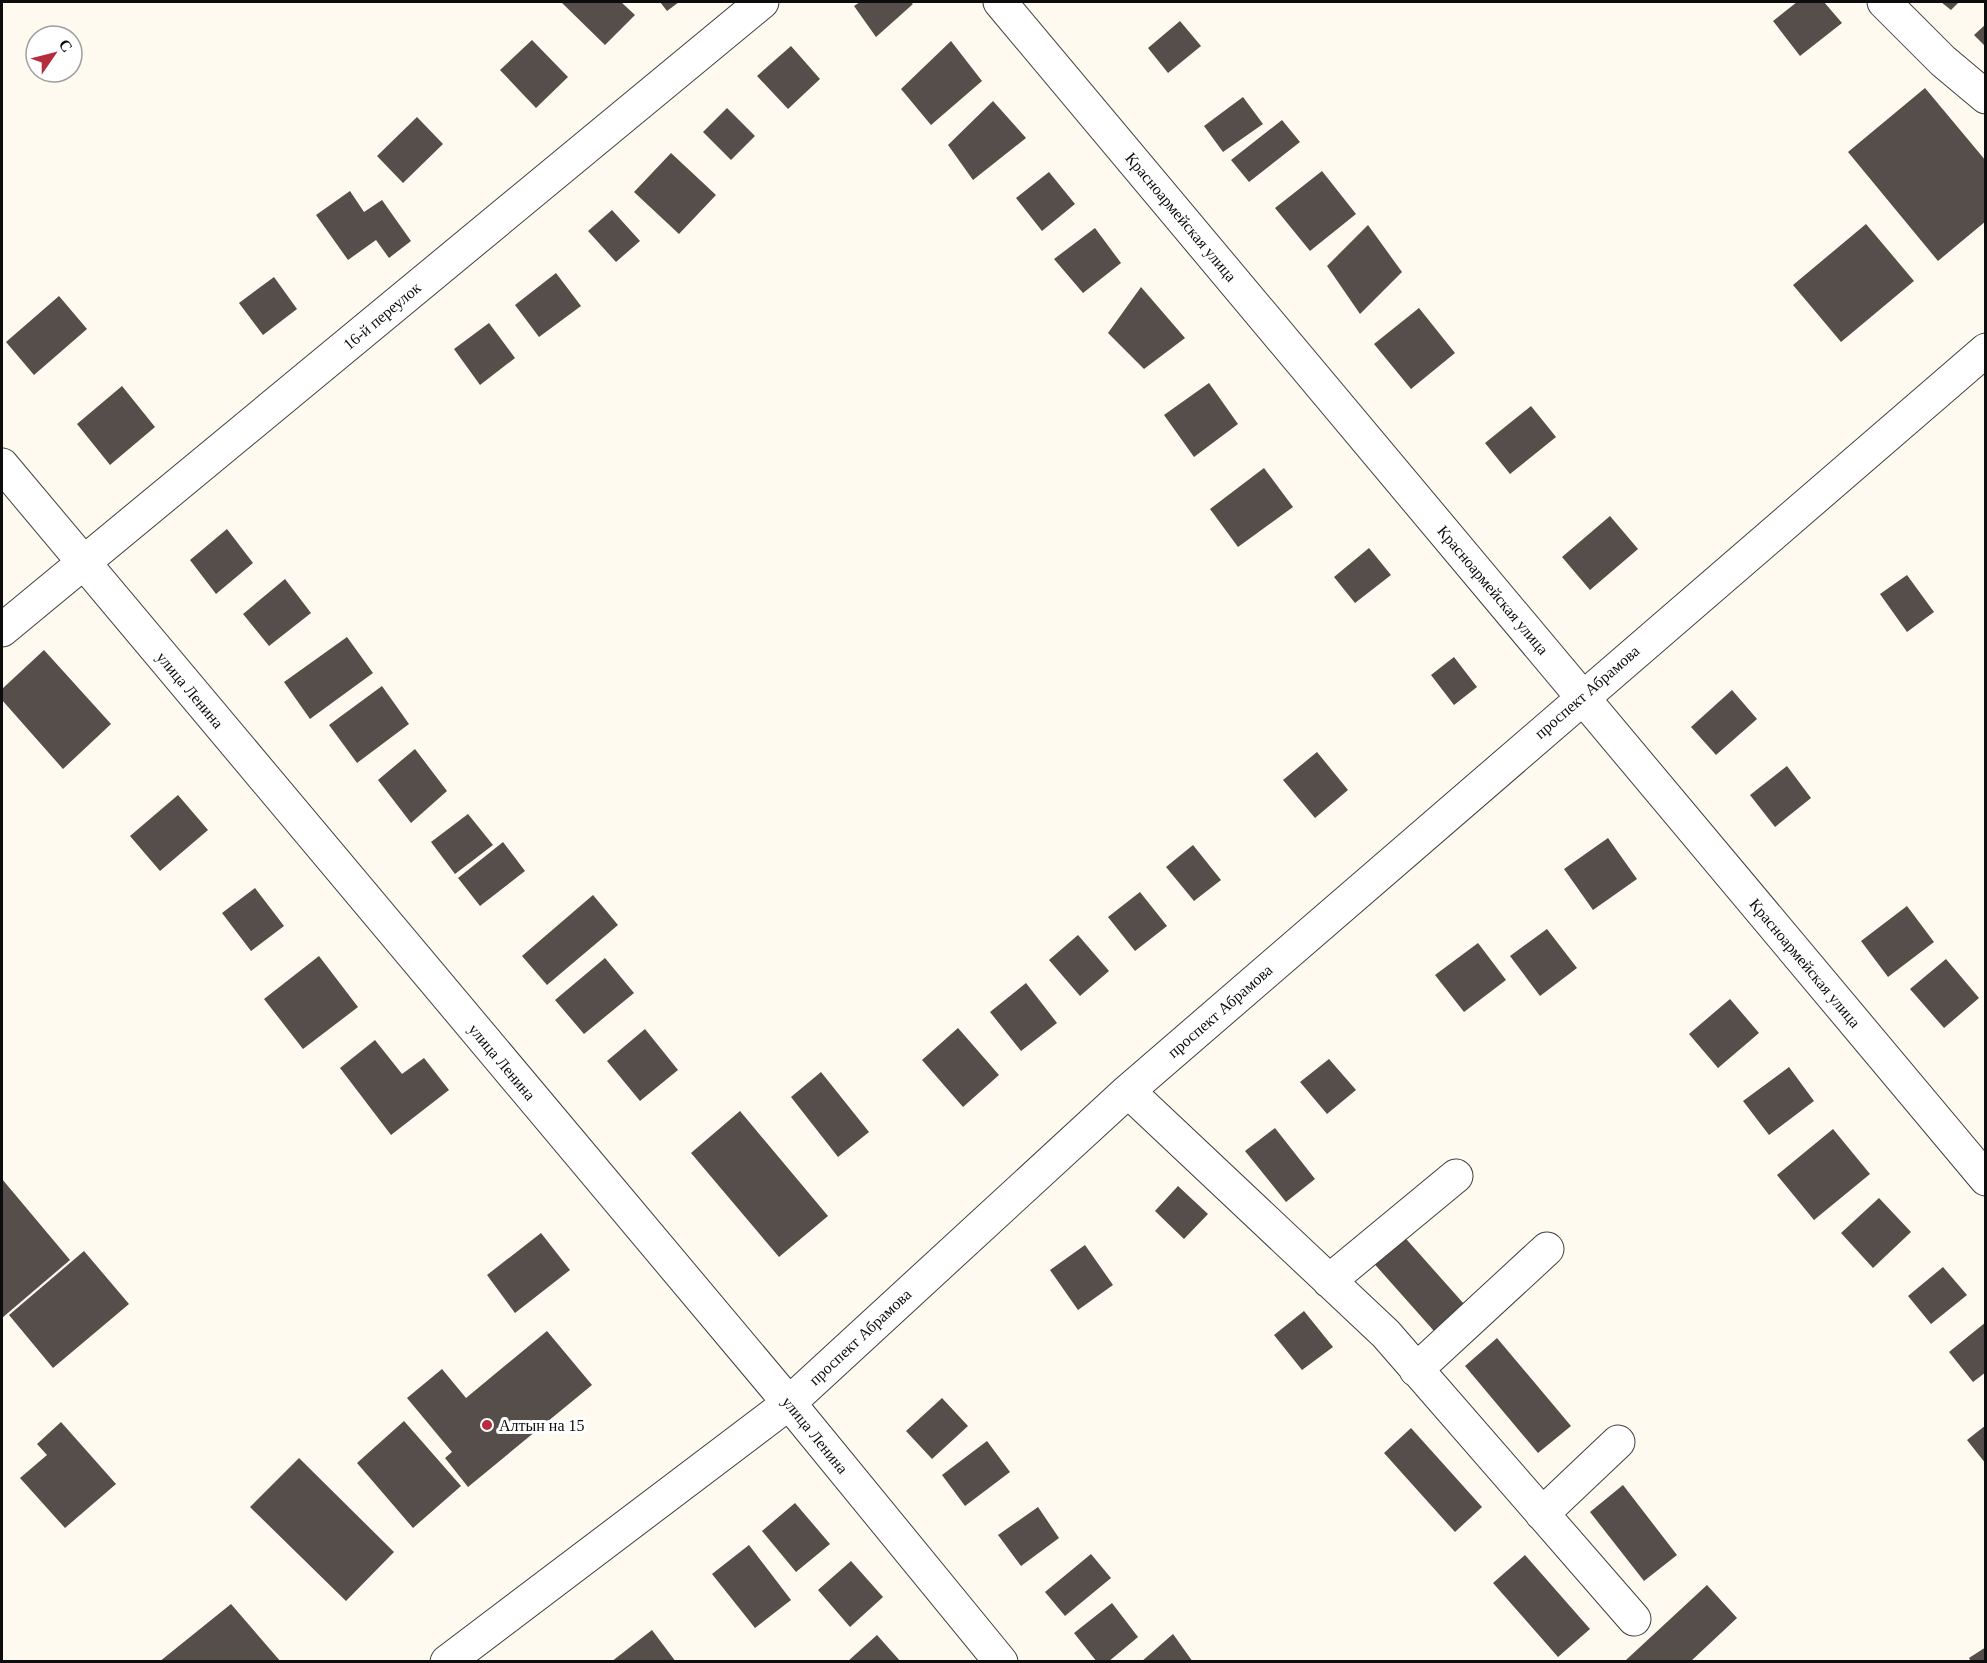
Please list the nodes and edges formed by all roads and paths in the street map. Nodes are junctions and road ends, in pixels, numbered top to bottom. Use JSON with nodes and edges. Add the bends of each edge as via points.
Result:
{"nodes":[{"id":1,"x":762,"y":2,"type":"edge"},
{"id":2,"x":1000,"y":2,"type":"edge"},
{"id":3,"x":1884,"y":2,"type":"edge"},
{"id":4,"x":1986,"y":97,"type":"edge"},
{"id":5,"x":1986,"y":350,"type":"edge"},
{"id":6,"x":2,"y":465,"type":"edge"},
{"id":7,"x":82,"y":563,"type":"junction"},
{"id":8,"x":2,"y":630,"type":"edge"},
{"id":9,"x":1582,"y":696,"type":"junction"},
{"id":10,"x":1128,"y":1091,"type":"junction"},
{"id":11,"x":1456,"y":1176,"type":"dead end"},
{"id":12,"x":1986,"y":1179,"type":"edge"},
{"id":13,"x":1547,"y":1250,"type":"dead end"},
{"id":14,"x":1329,"y":1281,"type":"junction"},
{"id":15,"x":1416,"y":1370,"type":"junction"},
{"id":16,"x":789,"y":1403,"type":"junction"},
{"id":17,"x":1618,"y":1442,"type":"dead end"},
{"id":18,"x":1542,"y":1514,"type":"junction"},
{"id":19,"x":1634,"y":1619,"type":"dead end"},
{"id":20,"x":447,"y":1662,"type":"edge"},
{"id":21,"x":1000,"y":1662,"type":"edge"}],
"edges":[{"from":1,"to":7,"type":"street","name":"16-й переулок"},
{"from":2,"to":9,"type":"street","name":"Красноармейская улица"},
{"from":3,"to":4,"type":"street","via":[[1943,62]]},
{"from":5,"to":9,"type":"street","name":"проспект Абрамова"},
{"from":6,"to":7,"type":"street","name":"улица Ленина"},
{"from":7,"to":8,"type":"street","name":"16-й переулок"},
{"from":7,"to":16,"type":"street","name":"улица Ленина"},
{"from":9,"to":10,"type":"street","name":"проспект Абрамова"},
{"from":9,"to":12,"type":"street","name":"Красноармейская улица"},
{"from":10,"to":14,"type":"street"},
{"from":10,"to":16,"type":"street","name":"проспект Абрамова"},
{"from":11,"to":14,"type":"street"},
{"from":13,"to":15,"type":"street"},
{"from":14,"to":15,"type":"street","via":[[1386,1334]]},
{"from":15,"to":18,"type":"street"},
{"from":16,"to":20,"type":"street","name":"проспект Абрамова"},
{"from":16,"to":21,"type":"street","name":"улица Ленина"},
{"from":17,"to":18,"type":"street"},
{"from":18,"to":19,"type":"street"}]}
